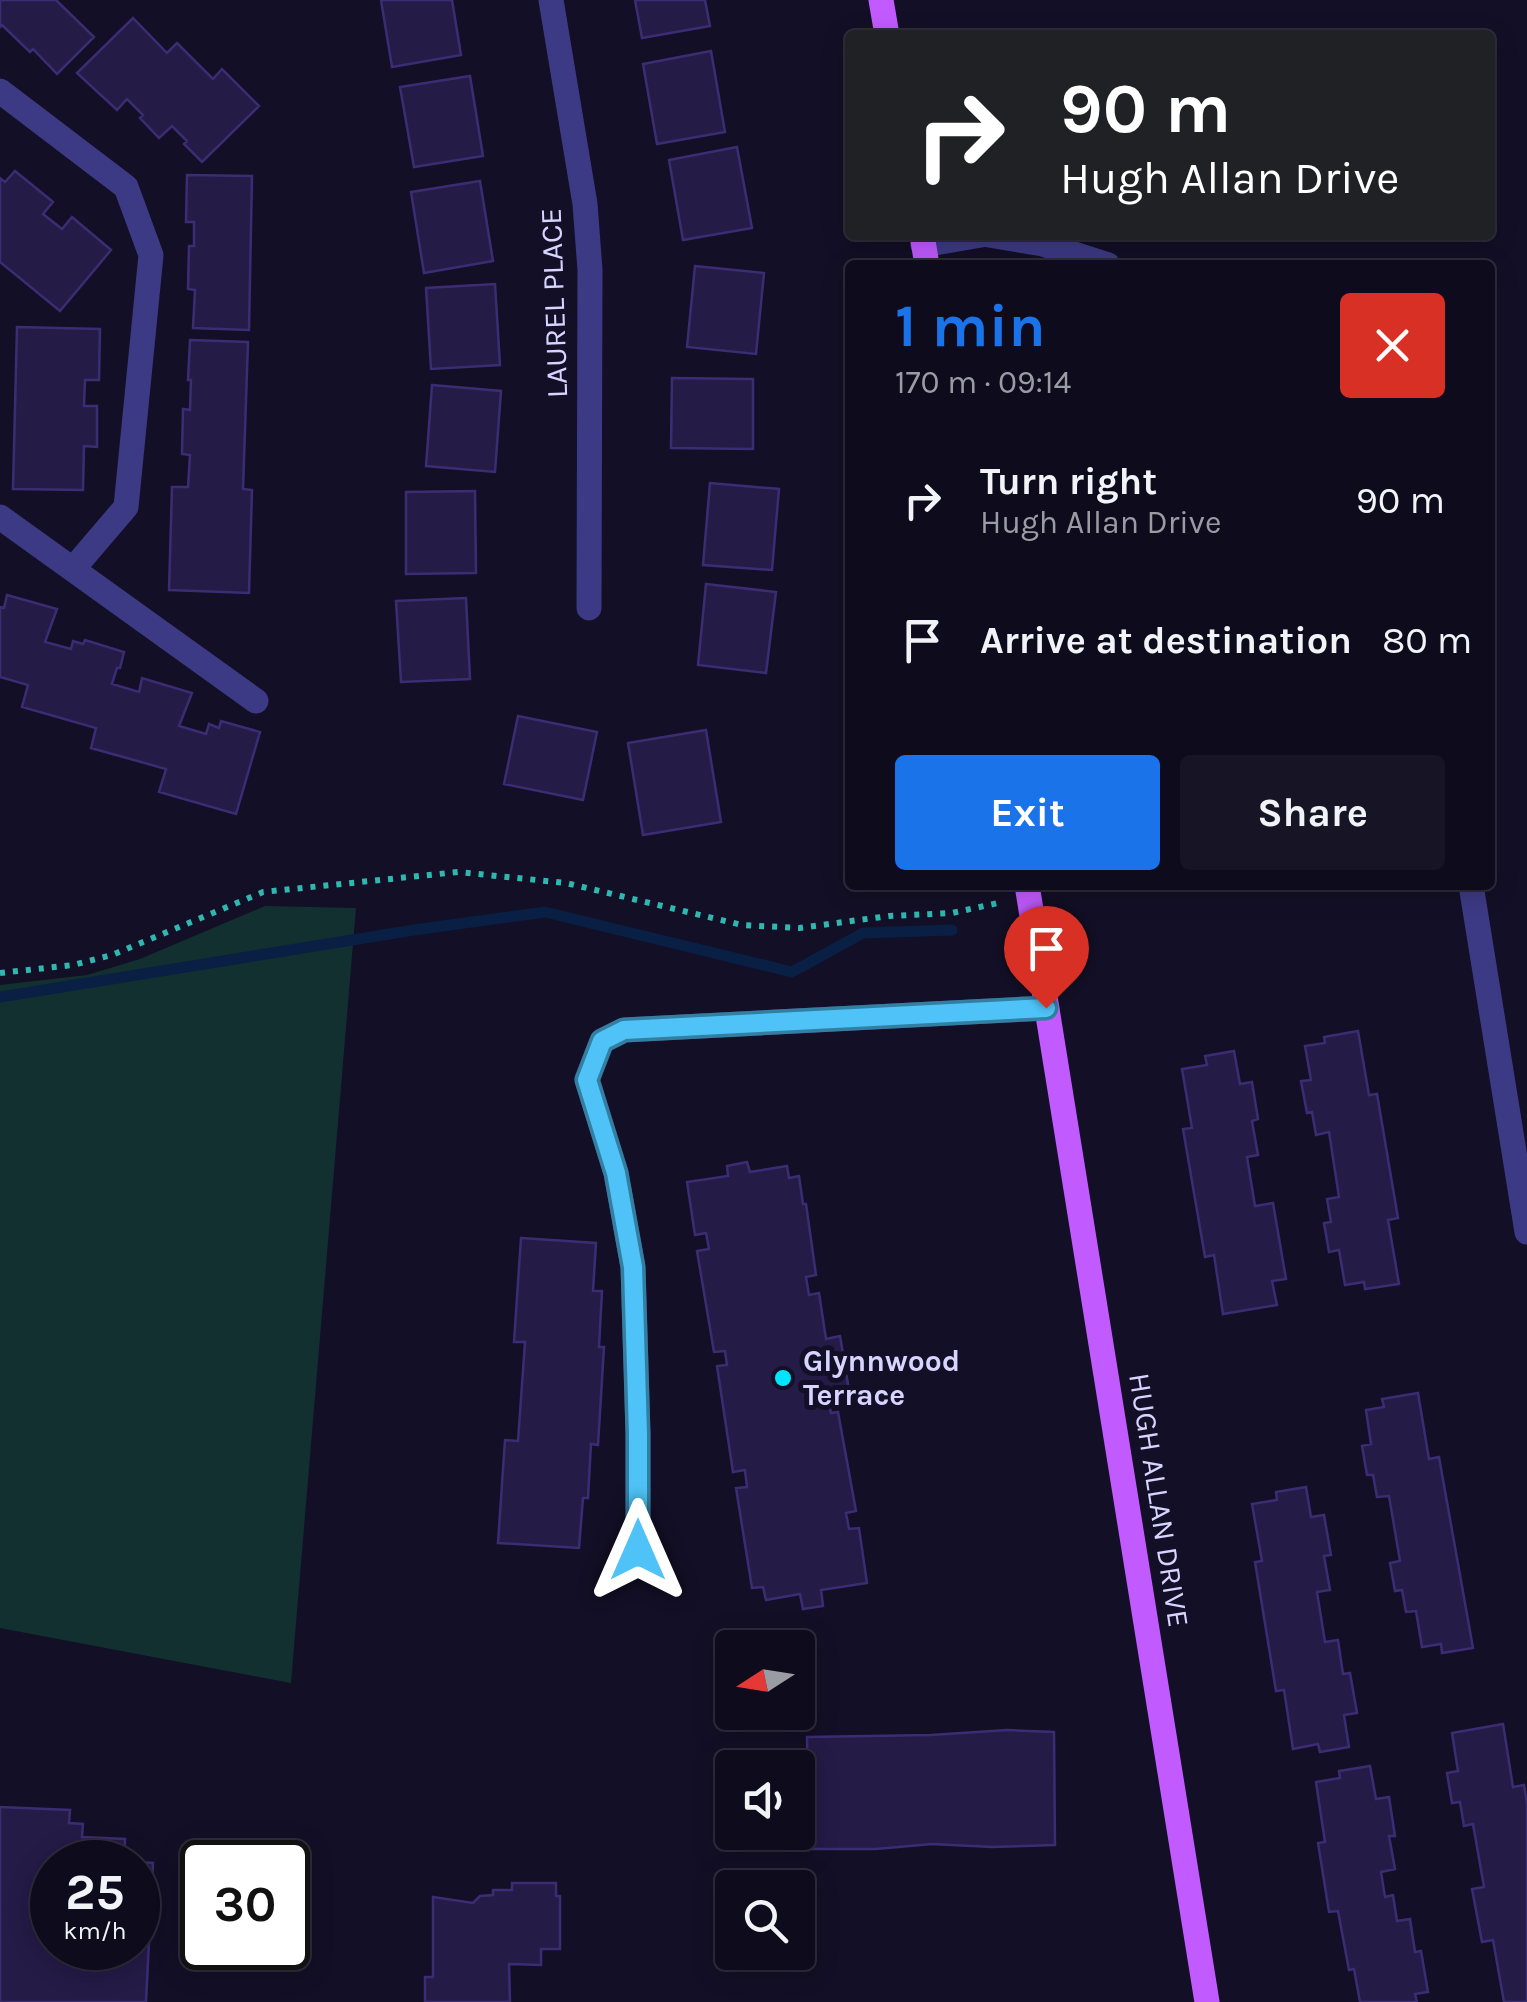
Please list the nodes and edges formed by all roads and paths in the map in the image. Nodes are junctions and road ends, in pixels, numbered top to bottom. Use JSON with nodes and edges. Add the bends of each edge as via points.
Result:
{"nodes":[{"id":1,"x":550,"y":0,"type":"edge"},
{"id":2,"x":881,"y":0,"type":"edge"},
{"id":3,"x":886,"y":30,"type":"edge"},
{"id":4,"x":0,"y":90,"type":"edge"},
{"id":5,"x":958,"y":240,"type":"edge"},
{"id":6,"x":1019,"y":240,"type":"edge"},
{"id":7,"x":924,"y":248,"type":"edge"},
{"id":8,"x":1093,"y":260,"type":"edge"},
{"id":9,"x":0,"y":517,"type":"edge"},
{"id":10,"x":73,"y":569,"type":"junction"},
{"id":11,"x":588,"y":608,"type":"dead end"},
{"id":12,"x":256,"y":701,"type":"dead end"},
{"id":13,"x":1473,"y":890,"type":"edge"},
{"id":14,"x":1028,"y":892,"type":"edge"},
{"id":15,"x":0,"y":973,"type":"edge"},
{"id":16,"x":1046,"y":1008,"type":"junction"},
{"id":17,"x":1527,"y":1232,"type":"edge"},
{"id":18,"x":638,"y":1550,"type":"dead end"},
{"id":19,"x":1207,"y":2002,"type":"edge"}],
"edges":[{"from":1,"to":11,"type":"street","name":"LAUREL PLACE","via":[[590,270]]},
{"from":2,"to":3,"type":"main road"},
{"from":4,"to":10,"type":"street","via":[[126,187],[151,256],[126,507]]},
{"from":5,"to":7,"type":"street"},
{"from":6,"to":8,"type":"street"},
{"from":9,"to":10,"type":"street"},
{"from":10,"to":12,"type":"street"},
{"from":13,"to":17,"type":"street"},
{"from":14,"to":15,"type":"path","via":[[952,914],[798,928],[742,925],[566,883],[458,872],[263,892],[112,954]]},
{"from":14,"to":16,"type":"main road","name":"HUGH ALLAN DRIVE"},
{"from":16,"to":18,"type":"street","via":[[624,1030],[602,1041],[587,1080],[616,1173],[633,1267]]},
{"from":16,"to":19,"type":"main road","name":"HUGH ALLAN DRIVE"}]}
